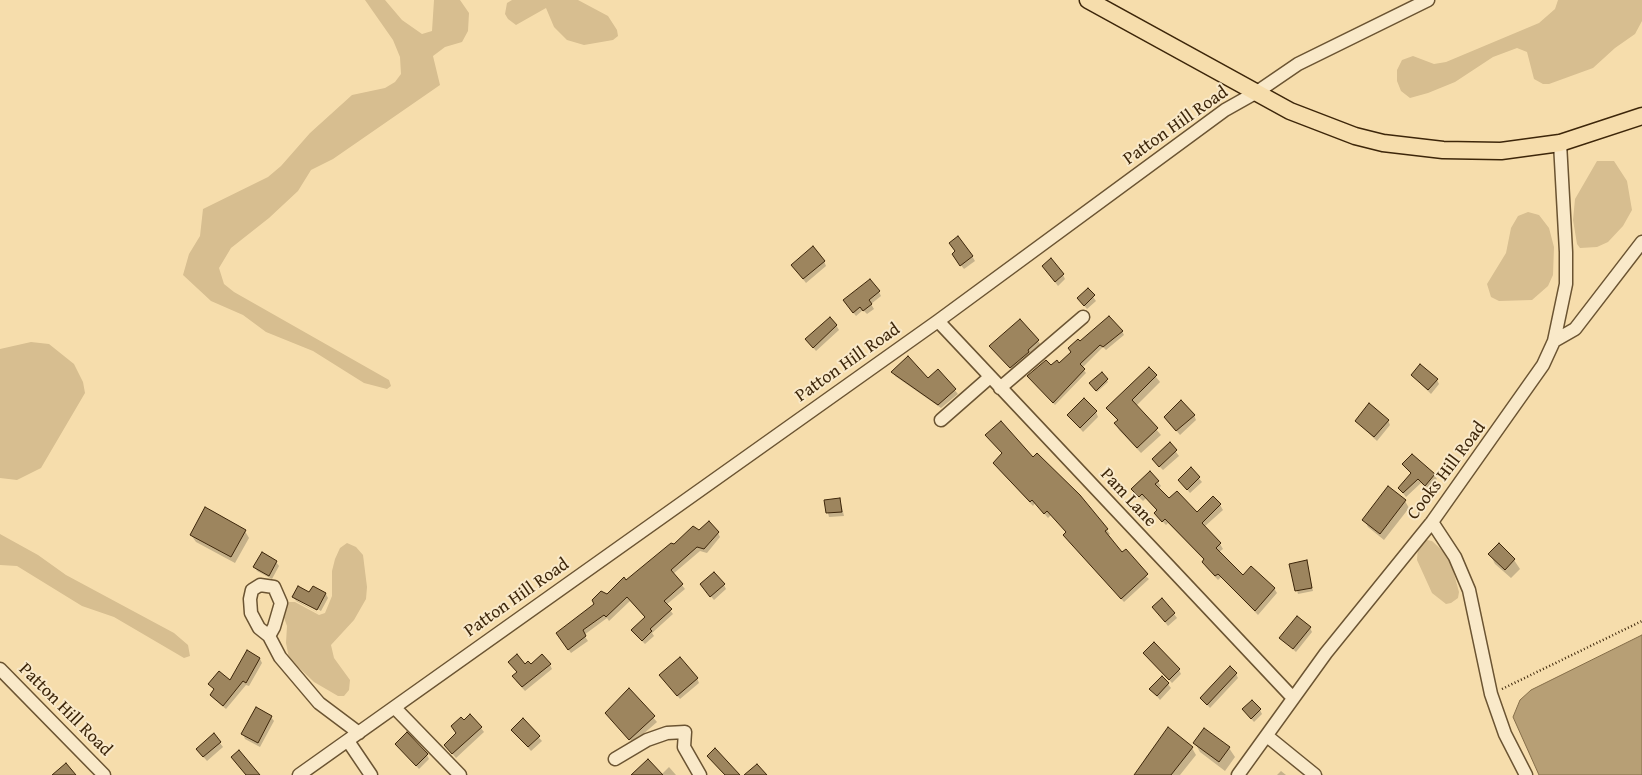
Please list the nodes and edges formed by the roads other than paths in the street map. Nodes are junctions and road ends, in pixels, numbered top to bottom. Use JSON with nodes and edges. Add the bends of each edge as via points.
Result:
{"nodes":[{"id":1,"x":1088,"y":0,"type":"edge"},
{"id":2,"x":1428,"y":0,"type":"edge"},
{"id":3,"x":1257,"y":92,"type":"junction"},
{"id":4,"x":1642,"y":116,"type":"edge"},
{"id":5,"x":1560,"y":143,"type":"junction"},
{"id":6,"x":1642,"y":242,"type":"edge"},
{"id":7,"x":1083,"y":317,"type":"dead end"},
{"id":8,"x":938,"y":320,"type":"junction"},
{"id":9,"x":1554,"y":341,"type":"junction"},
{"id":10,"x":990,"y":377,"type":"junction"},
{"id":11,"x":1000,"y":388,"type":"junction"},
{"id":12,"x":941,"y":420,"type":"dead end"},
{"id":13,"x":1432,"y":522,"type":"junction"},
{"id":14,"x":269,"y":636,"type":"dead end"},
{"id":15,"x":0,"y":669,"type":"edge"},
{"id":16,"x":1293,"y":698,"type":"junction"},
{"id":17,"x":395,"y":708,"type":"junction"},
{"id":18,"x":359,"y":733,"type":"junction"},
{"id":19,"x":1268,"y":736,"type":"junction"},
{"id":20,"x":348,"y":741,"type":"junction"},
{"id":21,"x":615,"y":758,"type":"dead end"},
{"id":22,"x":104,"y":775,"type":"edge"},
{"id":23,"x":299,"y":775,"type":"edge"},
{"id":24,"x":372,"y":775,"type":"edge"},
{"id":25,"x":460,"y":775,"type":"edge"},
{"id":26,"x":700,"y":775,"type":"edge"},
{"id":27,"x":1238,"y":775,"type":"edge"},
{"id":28,"x":1315,"y":775,"type":"edge"},
{"id":29,"x":1526,"y":775,"type":"edge"}],
"edges":[{"from":1,"to":3,"type":"main road"},
{"from":2,"to":3,"type":"street","name":"Patton Hill Road","via":[[1298,64]]},
{"from":3,"to":5,"type":"main road","via":[[1290,111],[1383,143],[1473,152]]},
{"from":3,"to":8,"type":"street","name":"Patton Hill Road","via":[[1224,110]]},
{"from":4,"to":5,"type":"main road"},
{"from":5,"to":9,"type":"street","name":"Cooks Hill Road","via":[[1566,284]]},
{"from":6,"to":9,"type":"street","via":[[1575,329]]},
{"from":7,"to":11,"type":"street"},
{"from":8,"to":10,"type":"street","name":"Pam Lane"},
{"from":8,"to":17,"type":"street","name":"Patton Hill Road"},
{"from":9,"to":13,"type":"street","name":"Cooks Hill Road","via":[[1530,386]]},
{"from":10,"to":11,"type":"street","name":"Pam Lane"},
{"from":10,"to":12,"type":"street"},
{"from":11,"to":16,"type":"street","name":"Pam Lane"},
{"from":13,"to":16,"type":"street","name":"Cooks Hill Road"},
{"from":13,"to":29,"type":"street","via":[[1455,557],[1469,590],[1491,694],[1505,734]]},
{"from":14,"to":18,"type":"street","via":[[280,657],[319,703]]},
{"from":15,"to":22,"type":"street","name":"Patton Hill Road"},
{"from":16,"to":19,"type":"street","name":"Cooks Hill Road"},
{"from":17,"to":18,"type":"street","name":"Patton Hill Road"},
{"from":17,"to":25,"type":"street"},
{"from":18,"to":20,"type":"street","name":"Patton Hill Road"},
{"from":19,"to":27,"type":"street","name":"Cooks Hill Road"},
{"from":19,"to":28,"type":"street"},
{"from":20,"to":23,"type":"street","name":"Patton Hill Road"},
{"from":20,"to":24,"type":"street"},
{"from":21,"to":26,"type":"street","via":[[647,740],[667,733],[685,732],[684,747]]}]}
